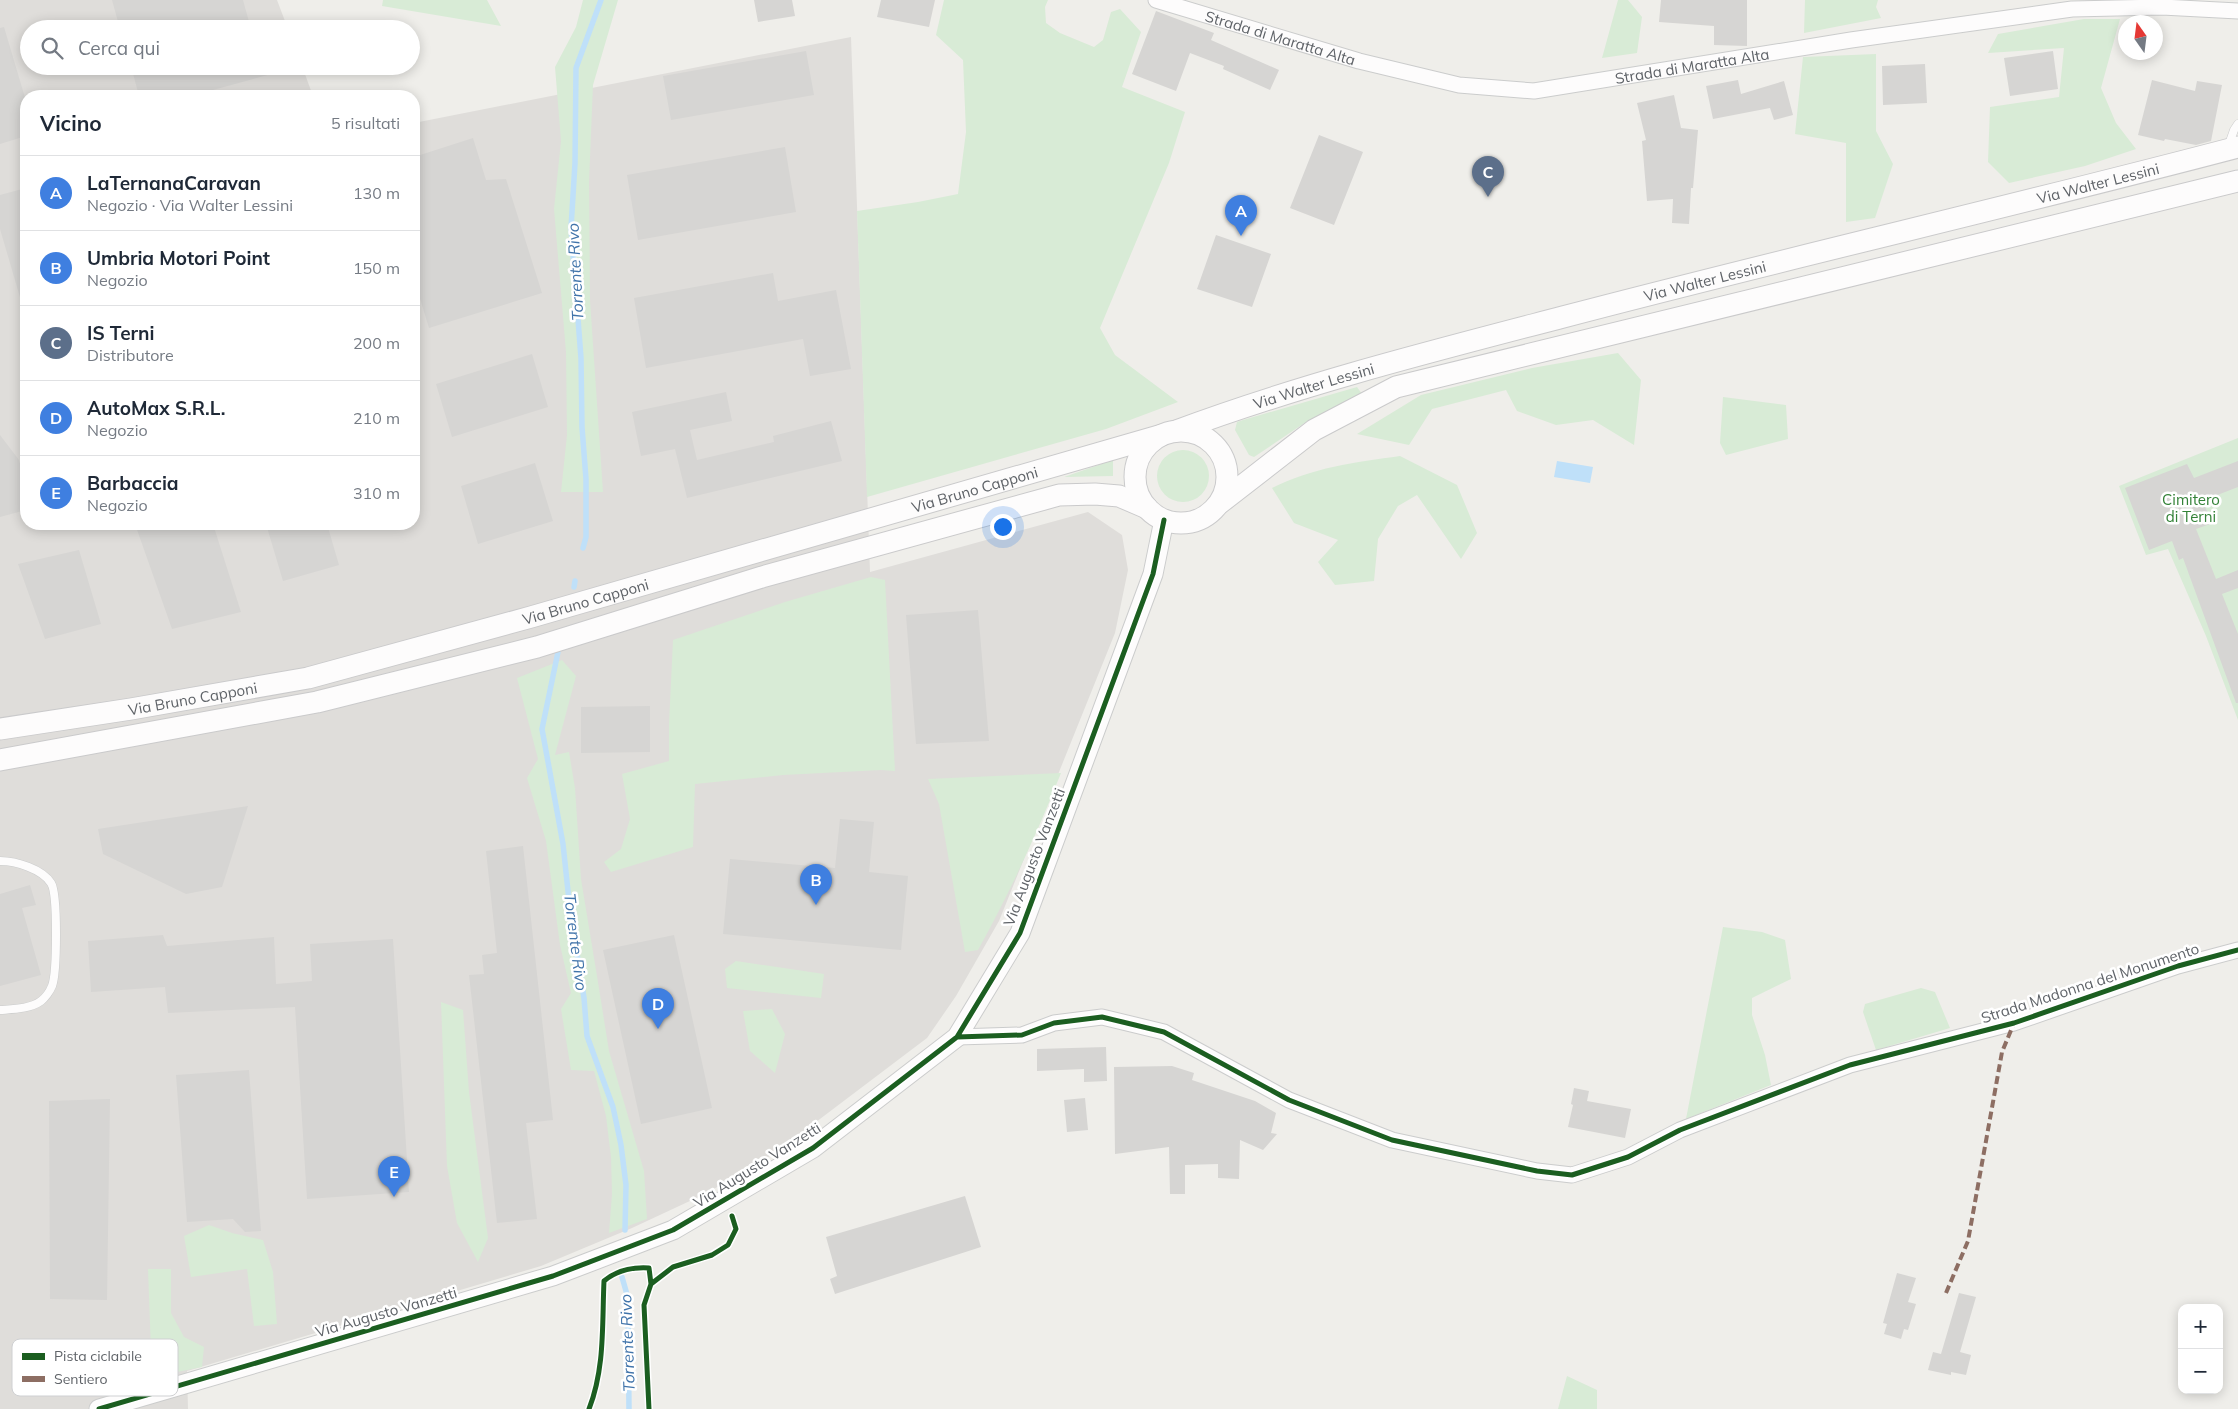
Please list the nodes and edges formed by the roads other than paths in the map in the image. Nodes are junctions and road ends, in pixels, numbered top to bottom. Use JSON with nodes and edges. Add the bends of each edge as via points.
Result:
{"nodes":[{"id":1,"x":1156,"y":0,"type":"edge"},
{"id":2,"x":2238,"y":11,"type":"edge"},
{"id":3,"x":2238,"y":124,"type":"edge"},
{"id":4,"x":2233,"y":148,"type":"edge"},
{"id":5,"x":2238,"y":181,"type":"edge"},
{"id":6,"x":1169,"y":433,"type":"junction"},
{"id":7,"x":1220,"y":503,"type":"junction"},
{"id":8,"x":1155,"y":514,"type":"junction"},
{"id":9,"x":0,"y":729,"type":"edge"},
{"id":10,"x":0,"y":760,"type":"edge"},
{"id":11,"x":0,"y":862,"type":"edge"},
{"id":12,"x":2238,"y":950,"type":"edge"},
{"id":13,"x":0,"y":1010,"type":"edge"},
{"id":14,"x":957,"y":1037,"type":"junction"},
{"id":15,"x":178,"y":1386,"type":"edge"},
{"id":16,"x":143,"y":1396,"type":"edge"},
{"id":17,"x":99,"y":1409,"type":"edge"}],
"edges":[{"from":1,"to":2,"type":"street","name":"Strada di Maratta Alta","via":[[1359,61],[1459,85],[1534,91],[1851,40],[2072,10],[2162,7]]},
{"from":3,"to":4,"type":"lane","via":[[2234,130]]},
{"from":4,"to":6,"type":"main road","name":"Via Walter Lessini","via":[[1414,356]]},
{"from":5,"to":7,"type":"main road","name":"Via Walter Lessini","via":[[1396,387],[1314,430]]},
{"from":6,"to":7,"type":"main road","via":[[1191,431],[1217,446],[1228,474]]},
{"from":6,"to":8,"type":"main road","via":[[1150,443],[1136,468],[1139,496]]},
{"from":6,"to":9,"type":"main road","name":"Via Bruno Capponi","via":[[308,678],[131,710]]},
{"from":7,"to":8,"type":"main road","via":[[1195,521],[1179,523]]},
{"from":8,"to":10,"type":"main road","name":"Via Bruno Capponi","via":[[1119,496],[1059,495],[762,577],[537,647],[317,702]]},
{"from":8,"to":14,"type":"street","name":"Via Augusto Vanzetti","via":[[1153,574],[1020,933]]},
{"from":11,"to":13,"type":"lane","via":[[9,861],[43,874],[52,884],[57,933],[52,986],[42,1000],[31,1006]]},
{"from":12,"to":14,"type":"street","name":"Strada Madonna del Monumento","via":[[2178,966],[2014,1023],[1850,1065],[1680,1130],[1628,1157],[1572,1175],[1537,1171],[1392,1140],[1289,1100],[1164,1032],[1102,1017],[1054,1023],[1022,1035]]},
{"from":14,"to":15,"type":"street","name":"Via Augusto Vanzetti","via":[[813,1148],[673,1230],[553,1276]]},
{"from":16,"to":17,"type":"street","name":"Via Augusto Vanzetti"}]}
